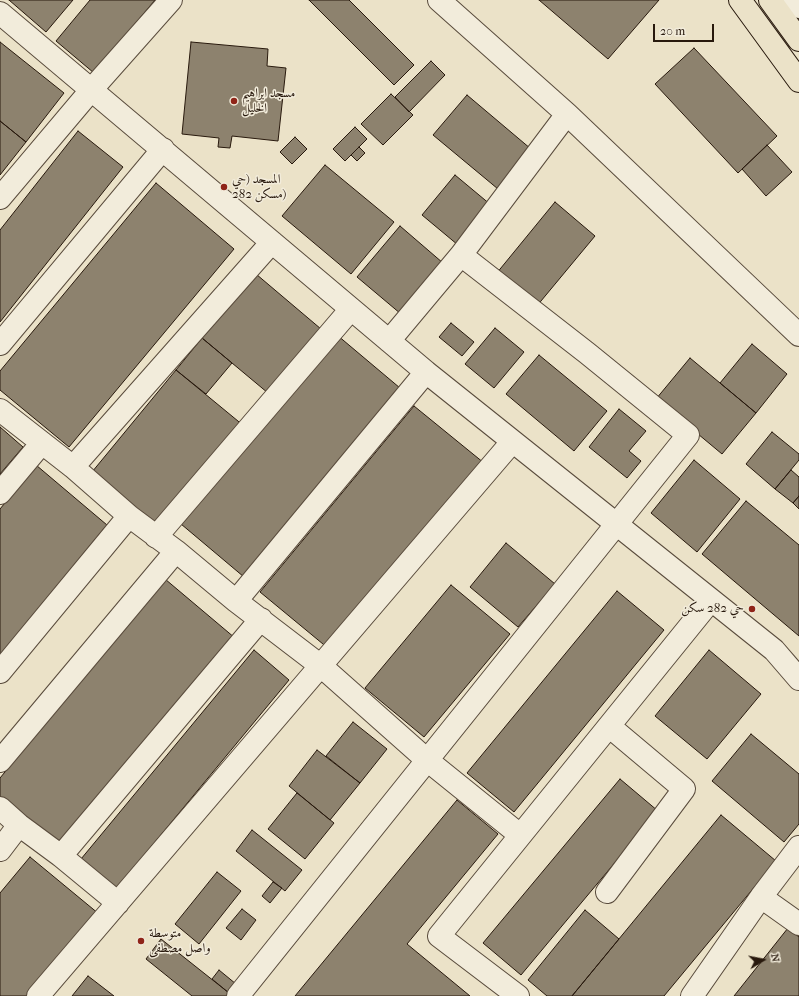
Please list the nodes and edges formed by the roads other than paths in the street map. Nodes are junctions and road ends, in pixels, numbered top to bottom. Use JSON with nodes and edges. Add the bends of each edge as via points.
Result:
{"nodes":[{"id":1,"x":171,"y":0,"type":"edge"},
{"id":2,"x":438,"y":0,"type":"edge"},
{"id":3,"x":740,"y":0,"type":"edge"},
{"id":4,"x":770,"y":0,"type":"edge"},
{"id":5,"x":794,"y":0,"type":"edge"},
{"id":6,"x":799,"y":7,"type":"edge"},
{"id":7,"x":0,"y":13,"type":"edge"},
{"id":8,"x":799,"y":40,"type":"edge"},
{"id":9,"x":799,"y":81,"type":"edge"},
{"id":10,"x":92,"y":89,"type":"junction"},
{"id":11,"x":567,"y":114,"type":"junction"},
{"id":12,"x":163,"y":149,"type":"junction"},
{"id":13,"x":0,"y":198,"type":"edge"},
{"id":14,"x":272,"y":242,"type":"junction"},
{"id":15,"x":461,"y":255,"type":"junction"},
{"id":16,"x":351,"y":308,"type":"junction"},
{"id":17,"x":799,"y":335,"type":"edge"},
{"id":18,"x":389,"y":341,"type":"junction"},
{"id":19,"x":0,"y":344,"type":"edge"},
{"id":20,"x":426,"y":372,"type":"junction"},
{"id":21,"x":0,"y":410,"type":"edge"},
{"id":22,"x":512,"y":442,"type":"junction"},
{"id":23,"x":41,"y":444,"type":"junction"},
{"id":24,"x":73,"y":467,"type":"junction"},
{"id":25,"x":0,"y":493,"type":"edge"},
{"id":26,"x":129,"y":516,"type":"junction"},
{"id":27,"x":616,"y":525,"type":"junction"},
{"id":28,"x":156,"y":537,"type":"junction"},
{"id":29,"x":176,"y":551,"type":"junction"},
{"id":30,"x":711,"y":600,"type":"junction"},
{"id":31,"x":236,"y":601,"type":"junction"},
{"id":32,"x":261,"y":619,"type":"junction"},
{"id":33,"x":321,"y":666,"type":"junction"},
{"id":34,"x":0,"y":672,"type":"edge"},
{"id":35,"x":799,"y":679,"type":"edge"},
{"id":36,"x":609,"y":726,"type":"junction"},
{"id":37,"x":427,"y":760,"type":"junction"},
{"id":38,"x":0,"y":761,"type":"edge"},
{"id":39,"x":0,"y":808,"type":"edge"},
{"id":40,"x":19,"y":826,"type":"junction"},
{"id":41,"x":520,"y":835,"type":"junction"},
{"id":42,"x":799,"y":847,"type":"edge"},
{"id":43,"x":0,"y":850,"type":"edge"},
{"id":44,"x":61,"y":856,"type":"junction"},
{"id":45,"x":607,"y":892,"type":"dead end"},
{"id":46,"x":760,"y":897,"type":"junction"},
{"id":47,"x":118,"y":903,"type":"junction"},
{"id":48,"x":799,"y":924,"type":"edge"},
{"id":49,"x":245,"y":994,"type":"edge"},
{"id":50,"x":38,"y":996,"type":"edge"},
{"id":51,"x":518,"y":996,"type":"edge"},
{"id":52,"x":693,"y":996,"type":"edge"}],
"edges":[{"from":1,"to":10,"type":"street"},
{"from":2,"to":11,"type":"street"},
{"from":3,"to":9,"type":"highway"},
{"from":4,"to":8,"type":"highway"},
{"from":5,"to":6,"type":"street"},
{"from":7,"to":10,"type":"street"},
{"from":10,"to":12,"type":"street"},
{"from":10,"to":13,"type":"street"},
{"from":11,"to":15,"type":"street"},
{"from":11,"to":17,"type":"street"},
{"from":12,"to":14,"type":"street"},
{"from":12,"to":19,"type":"street"},
{"from":14,"to":16,"type":"street"},
{"from":14,"to":24,"type":"street"},
{"from":15,"to":18,"type":"street"},
{"from":15,"to":27,"type":"street","via":[[688,435]]},
{"from":16,"to":18,"type":"street"},
{"from":16,"to":28,"type":"street"},
{"from":18,"to":20,"type":"street"},
{"from":20,"to":22,"type":"street"},
{"from":20,"to":31,"type":"street"},
{"from":21,"to":23,"type":"street"},
{"from":22,"to":27,"type":"street"},
{"from":22,"to":33,"type":"street"},
{"from":23,"to":24,"type":"street"},
{"from":23,"to":25,"type":"street"},
{"from":24,"to":26,"type":"street"},
{"from":26,"to":28,"type":"street"},
{"from":26,"to":34,"type":"street"},
{"from":27,"to":30,"type":"street"},
{"from":27,"to":37,"type":"street"},
{"from":28,"to":29,"type":"street"},
{"from":29,"to":31,"type":"street"},
{"from":29,"to":38,"type":"street"},
{"from":30,"to":35,"type":"street","via":[[774,650]]},
{"from":30,"to":36,"type":"street"},
{"from":31,"to":32,"type":"street"},
{"from":32,"to":33,"type":"street"},
{"from":32,"to":44,"type":"street"},
{"from":33,"to":37,"type":"street"},
{"from":33,"to":47,"type":"street"},
{"from":36,"to":41,"type":"street"},
{"from":36,"to":45,"type":"street","via":[[684,789]]},
{"from":37,"to":41,"type":"street"},
{"from":37,"to":49,"type":"street"},
{"from":39,"to":40,"type":"street"},
{"from":40,"to":43,"type":"street"},
{"from":40,"to":44,"type":"street"},
{"from":41,"to":51,"type":"street","via":[[439,936]]},
{"from":42,"to":46,"type":"street"},
{"from":44,"to":47,"type":"street"},
{"from":46,"to":48,"type":"street"},
{"from":46,"to":52,"type":"street"},
{"from":47,"to":50,"type":"street"}]}
